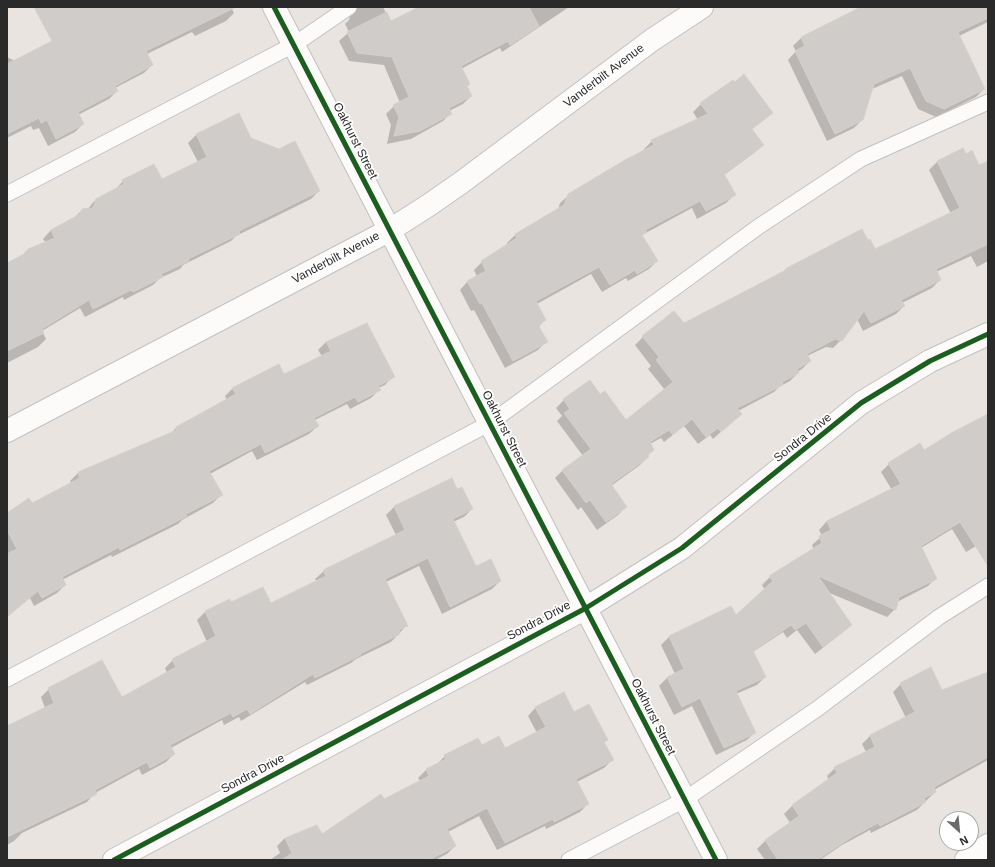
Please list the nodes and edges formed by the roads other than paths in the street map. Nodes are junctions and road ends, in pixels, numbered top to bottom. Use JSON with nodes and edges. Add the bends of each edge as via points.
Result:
{"nodes":[{"id":1,"x":274,"y":7,"type":"edge"},
{"id":2,"x":349,"y":7,"type":"edge"},
{"id":3,"x":702,"y":7,"type":"edge"},
{"id":4,"x":294,"y":44,"type":"junction"},
{"id":5,"x":988,"y":102,"type":"edge"},
{"id":6,"x":7,"y":194,"type":"edge"},
{"id":7,"x":390,"y":230,"type":"junction"},
{"id":8,"x":988,"y":334,"type":"edge"},
{"id":9,"x":490,"y":423,"type":"junction"},
{"id":10,"x":7,"y":431,"type":"edge"},
{"id":11,"x":988,"y":586,"type":"edge"},
{"id":12,"x":586,"y":608,"type":"junction"},
{"id":13,"x":7,"y":679,"type":"edge"},
{"id":14,"x":684,"y":800,"type":"junction"},
{"id":15,"x":988,"y":845,"type":"edge"},
{"id":16,"x":114,"y":860,"type":"edge"},
{"id":17,"x":569,"y":860,"type":"edge"},
{"id":18,"x":716,"y":860,"type":"edge"},
{"id":19,"x":966,"y":860,"type":"edge"}],
"edges":[{"from":1,"to":4,"type":"street","name":"Oakhurst Street"},
{"from":2,"to":4,"type":"lane"},
{"from":3,"to":7,"type":"street","name":"Vanderbilt Avenue","via":[[652,40],[462,182]]},
{"from":4,"to":6,"type":"lane"},
{"from":4,"to":7,"type":"street","name":"Oakhurst Street"},
{"from":5,"to":9,"type":"lane","via":[[861,159],[758,227]]},
{"from":7,"to":9,"type":"street","name":"Oakhurst Street"},
{"from":7,"to":10,"type":"street","name":"Vanderbilt Avenue"},
{"from":8,"to":12,"type":"street","name":"Sondra Drive","via":[[930,361],[861,403],[682,548]]},
{"from":9,"to":12,"type":"street","name":"Oakhurst Street"},
{"from":9,"to":13,"type":"lane"},
{"from":11,"to":14,"type":"lane","via":[[940,617],[817,709]]},
{"from":12,"to":14,"type":"street","name":"Oakhurst Street"},
{"from":12,"to":16,"type":"street","name":"Sondra Drive"},
{"from":14,"to":17,"type":"lane"},
{"from":14,"to":18,"type":"street","name":"Oakhurst Street"},
{"from":15,"to":19,"type":"street"}]}
